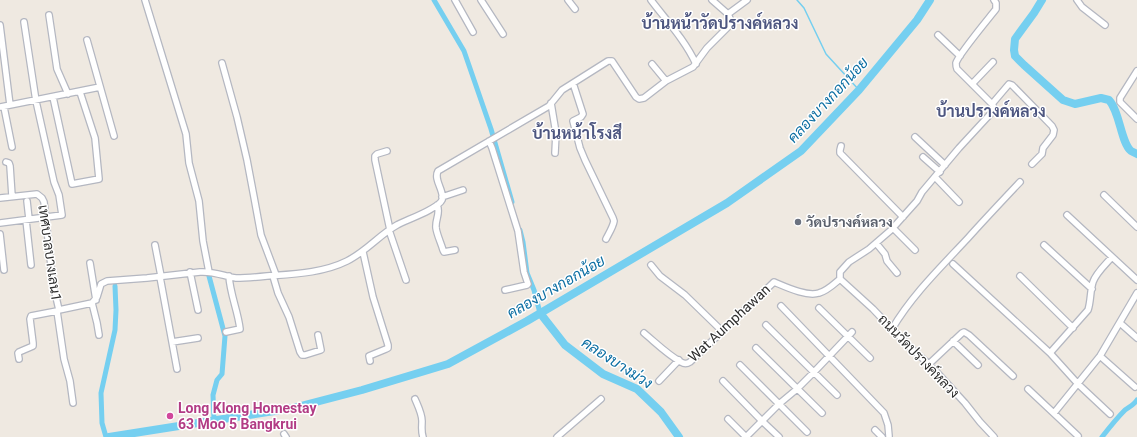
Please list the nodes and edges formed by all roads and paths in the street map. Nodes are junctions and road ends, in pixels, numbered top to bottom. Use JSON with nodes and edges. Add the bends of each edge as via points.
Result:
{"nodes":[{"id":1,"x":144,"y":0,"type":"edge"},
{"id":2,"x":455,"y":0,"type":"edge"},
{"id":3,"x":481,"y":0,"type":"edge"},
{"id":4,"x":568,"y":0,"type":"edge"},
{"id":5,"x":651,"y":0,"type":"edge"},
{"id":6,"x":712,"y":0,"type":"edge"},
{"id":7,"x":747,"y":0,"type":"edge"},
{"id":8,"x":994,"y":0,"type":"edge"},
{"id":9,"x":1077,"y":0,"type":"edge"},
{"id":10,"x":575,"y":9,"type":"dead end"},
{"id":11,"x":728,"y":14,"type":"junction"},
{"id":12,"x":49,"y":15,"type":"dead end"},
{"id":13,"x":24,"y":22,"type":"dead end"},
{"id":14,"x":0,"y":25,"type":"edge"},
{"id":15,"x":1106,"y":25,"type":"dead end"},
{"id":16,"x":473,"y":32,"type":"dead end"},
{"id":17,"x":503,"y":34,"type":"dead end"},
{"id":18,"x":938,"y":35,"type":"dead end"},
{"id":19,"x":87,"y":40,"type":"dead end"},
{"id":20,"x":960,"y":56,"type":"junction"},
{"id":21,"x":993,"y":62,"type":"dead end"},
{"id":22,"x":696,"y":63,"type":"junction"},
{"id":23,"x":222,"y":64,"type":"dead end"},
{"id":24,"x":652,"y":64,"type":"dead end"},
{"id":25,"x":1137,"y":71,"type":"edge"},
{"id":26,"x":666,"y":81,"type":"junction"},
{"id":27,"x":573,"y":83,"type":"junction"},
{"id":28,"x":972,"y":84,"type":"junction"},
{"id":29,"x":100,"y":87,"type":"junction"},
{"id":30,"x":80,"y":92,"type":"junction"},
{"id":31,"x":68,"y":94,"type":"junction"},
{"id":32,"x":53,"y":97,"type":"junction"},
{"id":33,"x":36,"y":101,"type":"junction"},
{"id":34,"x":551,"y":104,"type":"junction"},
{"id":35,"x":992,"y":104,"type":"junction"},
{"id":36,"x":5,"y":106,"type":"edge"},
{"id":37,"x":1137,"y":119,"type":"edge"},
{"id":38,"x":114,"y":136,"type":"dead end"},
{"id":39,"x":915,"y":137,"type":"dead end"},
{"id":40,"x":490,"y":141,"type":"junction"},
{"id":41,"x":842,"y":146,"type":"dead end"},
{"id":42,"x":12,"y":147,"type":"dead end"},
{"id":43,"x":387,"y":151,"type":"dead end"},
{"id":44,"x":555,"y":153,"type":"dead end"},
{"id":45,"x":923,"y":157,"type":"dead end"},
{"id":46,"x":6,"y":162,"type":"dead end"},
{"id":47,"x":1032,"y":164,"type":"dead end"},
{"id":48,"x":945,"y":165,"type":"junction"},
{"id":49,"x":940,"y":172,"type":"junction"},
{"id":50,"x":935,"y":177,"type":"junction"},
{"id":51,"x":1020,"y":182,"type":"dead end"},
{"id":52,"x":463,"y":190,"type":"dead end"},
{"id":53,"x":1104,"y":195,"type":"dead end"},
{"id":54,"x":12,"y":196,"type":"junction"},
{"id":55,"x":442,"y":197,"type":"junction"},
{"id":56,"x":0,"y":198,"type":"edge"},
{"id":57,"x":27,"y":201,"type":"dead end"},
{"id":58,"x":959,"y":202,"type":"dead end"},
{"id":59,"x":437,"y":205,"type":"junction"},
{"id":60,"x":1066,"y":215,"type":"dead end"},
{"id":61,"x":903,"y":217,"type":"junction"},
{"id":62,"x":46,"y":218,"type":"junction"},
{"id":63,"x":28,"y":220,"type":"junction"},
{"id":64,"x":0,"y":223,"type":"edge"},
{"id":65,"x":1137,"y":227,"type":"edge"},
{"id":66,"x":893,"y":228,"type":"junction"},
{"id":67,"x":389,"y":230,"type":"junction"},
{"id":68,"x":0,"y":234,"type":"edge"},
{"id":69,"x":606,"y":239,"type":"dead end"},
{"id":70,"x":876,"y":243,"type":"junction"},
{"id":71,"x":155,"y":245,"type":"dead end"},
{"id":72,"x":1044,"y":245,"type":"dead end"},
{"id":73,"x":455,"y":250,"type":"dead end"},
{"id":74,"x":915,"y":250,"type":"dead end"},
{"id":75,"x":363,"y":252,"type":"junction"},
{"id":76,"x":1112,"y":257,"type":"junction"},
{"id":77,"x":90,"y":263,"type":"dead end"},
{"id":78,"x":953,"y":264,"type":"dead end"},
{"id":79,"x":31,"y":265,"type":"dead end"},
{"id":80,"x":651,"y":265,"type":"dead end"},
{"id":81,"x":4,"y":270,"type":"dead end"},
{"id":82,"x":190,"y":272,"type":"junction"},
{"id":83,"x":208,"y":272,"type":"junction"},
{"id":84,"x":897,"y":272,"type":"dead end"},
{"id":85,"x":275,"y":275,"type":"junction"},
{"id":86,"x":160,"y":276,"type":"junction"},
{"id":87,"x":229,"y":276,"type":"junction"},
{"id":88,"x":1020,"y":276,"type":"dead end"},
{"id":89,"x":840,"y":279,"type":"junction"},
{"id":90,"x":406,"y":280,"type":"dead end"},
{"id":91,"x":1137,"y":280,"type":"edge"},
{"id":92,"x":1092,"y":289,"type":"junction"},
{"id":93,"x":505,"y":290,"type":"dead end"},
{"id":94,"x":1137,"y":293,"type":"edge"},
{"id":95,"x":94,"y":301,"type":"junction"},
{"id":96,"x":781,"y":306,"type":"dead end"},
{"id":97,"x":819,"y":308,"type":"dead end"},
{"id":98,"x":59,"y":310,"type":"junction"},
{"id":99,"x":198,"y":310,"type":"dead end"},
{"id":100,"x":1120,"y":323,"type":"junction"},
{"id":101,"x":766,"y":325,"type":"dead end"},
{"id":102,"x":1073,"y":328,"type":"junction"},
{"id":103,"x":892,"y":329,"type":"junction"},
{"id":104,"x":722,"y":331,"type":"junction"},
{"id":105,"x":226,"y":332,"type":"dead end"},
{"id":106,"x":644,"y":333,"type":"dead end"},
{"id":107,"x":850,"y":334,"type":"junction"},
{"id":108,"x":98,"y":335,"type":"dead end"},
{"id":109,"x":318,"y":335,"type":"dead end"},
{"id":110,"x":198,"y":338,"type":"dead end"},
{"id":111,"x":1137,"y":338,"type":"edge"},
{"id":112,"x":953,"y":341,"type":"junction"},
{"id":113,"x":172,"y":342,"type":"junction"},
{"id":114,"x":756,"y":348,"type":"dead end"},
{"id":115,"x":1050,"y":353,"type":"junction"},
{"id":116,"x":829,"y":356,"type":"junction"},
{"id":117,"x":1100,"y":356,"type":"junction"},
{"id":118,"x":870,"y":358,"type":"dead end"},
{"id":119,"x":19,"y":359,"type":"dead end"},
{"id":120,"x":679,"y":360,"type":"junction"},
{"id":121,"x":370,"y":361,"type":"dead end"},
{"id":122,"x":929,"y":364,"type":"junction"},
{"id":123,"x":740,"y":365,"type":"dead end"},
{"id":124,"x":978,"y":365,"type":"dead end"},
{"id":125,"x":177,"y":369,"type":"dead end"},
{"id":126,"x":814,"y":372,"type":"junction"},
{"id":127,"x":1013,"y":376,"type":"dead end"},
{"id":128,"x":723,"y":381,"type":"dead end"},
{"id":129,"x":659,"y":382,"type":"dead end"},
{"id":130,"x":1078,"y":384,"type":"junction"},
{"id":131,"x":1135,"y":387,"type":"dead end"},
{"id":132,"x":797,"y":389,"type":"junction"},
{"id":133,"x":1028,"y":389,"type":"dead end"},
{"id":134,"x":837,"y":395,"type":"dead end"},
{"id":135,"x":415,"y":399,"type":"dead end"},
{"id":136,"x":601,"y":399,"type":"dead end"},
{"id":137,"x":73,"y":403,"type":"dead end"},
{"id":138,"x":779,"y":404,"type":"junction"},
{"id":139,"x":822,"y":413,"type":"dead end"},
{"id":140,"x":1054,"y":413,"type":"junction"},
{"id":141,"x":1110,"y":414,"type":"dead end"},
{"id":142,"x":728,"y":419,"type":"dead end"},
{"id":143,"x":762,"y":421,"type":"junction"},
{"id":144,"x":875,"y":430,"type":"dead end"},
{"id":145,"x":807,"y":432,"type":"dead end"},
{"id":146,"x":1078,"y":436,"type":"dead end"},
{"id":147,"x":423,"y":437,"type":"edge"},
{"id":148,"x":557,"y":437,"type":"edge"},
{"id":149,"x":746,"y":437,"type":"edge"},
{"id":150,"x":779,"y":437,"type":"edge"},
{"id":151,"x":887,"y":437,"type":"edge"},
{"id":152,"x":994,"y":437,"type":"edge"}],
"edges":[{"from":1,"to":83,"type":"street","via":[[186,134],[189,163],[199,200]]},
{"from":2,"to":16,"type":"street"},
{"from":3,"to":17,"type":"street"},
{"from":4,"to":10,"type":"street"},
{"from":5,"to":22,"type":"street"},
{"from":6,"to":11,"type":"street"},
{"from":7,"to":11,"type":"street"},
{"from":8,"to":20,"type":"street","via":[[996,9]]},
{"from":9,"to":15,"type":"street","via":[[1082,7]]},
{"from":11,"to":22,"type":"street","via":[[732,22]]},
{"from":12,"to":31,"type":"street","via":[[57,69]]},
{"from":13,"to":33,"type":"street"},
{"from":14,"to":36,"type":"street"},
{"from":18,"to":20,"type":"street"},
{"from":19,"to":29,"type":"street"},
{"from":20,"to":28,"type":"street","via":[[956,62],[957,69]]},
{"from":21,"to":28,"type":"street"},
{"from":22,"to":26,"type":"street"},
{"from":23,"to":85,"type":"street","via":[[247,160],[260,235]]},
{"from":24,"to":26,"type":"street"},
{"from":25,"to":37,"type":"street","via":[[1119,100]]},
{"from":26,"to":27,"type":"street","via":[[639,99],[610,60]]},
{"from":27,"to":34,"type":"street","via":[[562,90]]},
{"from":27,"to":69,"type":"street","via":[[583,114],[573,121],[580,148],[614,221]]},
{"from":28,"to":35,"type":"street"},
{"from":29,"to":30,"type":"street"},
{"from":29,"to":38,"type":"street"},
{"from":30,"to":31,"type":"street"},
{"from":30,"to":32,"type":"street","via":[[95,138],[99,179],[72,184]]},
{"from":31,"to":32,"type":"street"},
{"from":32,"to":33,"type":"street"},
{"from":33,"to":36,"type":"street"},
{"from":33,"to":62,"type":"street","via":[[62,215]]},
{"from":34,"to":40,"type":"street"},
{"from":34,"to":44,"type":"street","via":[[556,132]]},
{"from":35,"to":47,"type":"street","via":[[1010,84],[1052,126],[1053,135],[1043,148],[1042,154]]},
{"from":35,"to":48,"type":"street","via":[[994,110]]},
{"from":36,"to":42,"type":"street"},
{"from":39,"to":48,"type":"street"},
{"from":40,"to":55,"type":"street","via":[[438,171],[436,177]]},
{"from":40,"to":93,"type":"street","via":[[518,231],[528,283]]},
{"from":41,"to":61,"type":"street","via":[[840,153]]},
{"from":43,"to":67,"type":"street","via":[[377,154],[375,160]]},
{"from":45,"to":49,"type":"street"},
{"from":46,"to":54,"type":"street","via":[[10,166]]},
{"from":48,"to":49,"type":"street"},
{"from":49,"to":50,"type":"street"},
{"from":50,"to":58,"type":"street"},
{"from":50,"to":61,"type":"street"},
{"from":51,"to":103,"type":"street","via":[[921,289]]},
{"from":52,"to":55,"type":"street"},
{"from":53,"to":65,"type":"street"},
{"from":54,"to":56,"type":"street","name":"เทศบาลบางเลน1"},
{"from":54,"to":62,"type":"street","name":"เทศบาลบางเลน1","via":[[37,194],[44,202]]},
{"from":55,"to":59,"type":"street"},
{"from":57,"to":63,"type":"street"},
{"from":59,"to":67,"type":"street"},
{"from":59,"to":73,"type":"street","via":[[439,210],[436,229],[443,250]]},
{"from":60,"to":76,"type":"street"},
{"from":61,"to":66,"type":"street"},
{"from":62,"to":63,"type":"street"},
{"from":62,"to":98,"type":"street","name":"เทศบาลบางเลน1","via":[[53,284]]},
{"from":63,"to":64,"type":"street"},
{"from":63,"to":79,"type":"street"},
{"from":66,"to":70,"type":"street"},
{"from":66,"to":74,"type":"street"},
{"from":67,"to":75,"type":"street"},
{"from":67,"to":90,"type":"street"},
{"from":68,"to":81,"type":"street"},
{"from":70,"to":84,"type":"street"},
{"from":70,"to":89,"type":"street","via":[[849,262],[840,272]]},
{"from":71,"to":86,"type":"street"},
{"from":72,"to":92,"type":"street"},
{"from":75,"to":85,"type":"street","via":[[338,265],[295,274]]},
{"from":75,"to":121,"type":"street","via":[[373,297],[388,345],[388,348],[370,356]]},
{"from":76,"to":91,"type":"street"},
{"from":76,"to":92,"type":"street","via":[[1096,276]]},
{"from":77,"to":95,"type":"street"},
{"from":78,"to":115,"type":"street"},
{"from":80,"to":104,"type":"street"},
{"from":82,"to":83,"type":"street"},
{"from":82,"to":86,"type":"street"},
{"from":82,"to":99,"type":"street"},
{"from":83,"to":87,"type":"street"},
{"from":85,"to":87,"type":"street","via":[[236,278]]},
{"from":85,"to":109,"type":"street","via":[[278,293],[302,355],[321,350]]},
{"from":86,"to":95,"type":"street","via":[[103,282]]},
{"from":86,"to":113,"type":"street"},
{"from":87,"to":105,"type":"street","via":[[240,329]]},
{"from":88,"to":102,"type":"street"},
{"from":89,"to":103,"type":"street","name":"ถนนวัดปรางค์หลวง"},
{"from":89,"to":104,"type":"street","name":"Wat Aumphawan","via":[[820,293],[809,295],[774,282]]},
{"from":92,"to":102,"type":"street","via":[[1088,310]]},
{"from":94,"to":100,"type":"street"},
{"from":95,"to":98,"type":"street","name":"เทศบาลบางเลน1"},
{"from":95,"to":108,"type":"street"},
{"from":96,"to":116,"type":"street"},
{"from":97,"to":107,"type":"street"},
{"from":98,"to":119,"type":"street","via":[[30,316],[33,346],[19,352]]},
{"from":98,"to":137,"type":"street","via":[[64,359]]},
{"from":100,"to":111,"type":"street"},
{"from":100,"to":117,"type":"street"},
{"from":101,"to":126,"type":"street"},
{"from":102,"to":115,"type":"street"},
{"from":103,"to":122,"type":"street","name":"ถนนวัดปรางค์หลวง"},
{"from":104,"to":120,"type":"street","name":"Wat Aumphawan","via":[[690,362],[687,364]]},
{"from":106,"to":120,"type":"street","name":"Wat Aumphawan"},
{"from":107,"to":116,"type":"street"},
{"from":107,"to":118,"type":"street"},
{"from":110,"to":113,"type":"street"},
{"from":112,"to":122,"type":"street"},
{"from":112,"to":124,"type":"street"},
{"from":112,"to":127,"type":"street","via":[[962,333],[966,333]]},
{"from":113,"to":125,"type":"street"},
{"from":114,"to":132,"type":"street"},
{"from":115,"to":130,"type":"street"},
{"from":116,"to":126,"type":"street"},
{"from":116,"to":151,"type":"street","via":[[884,412],[888,425]]},
{"from":117,"to":130,"type":"street"},
{"from":117,"to":131,"type":"street"},
{"from":120,"to":129,"type":"street"},
{"from":122,"to":152,"type":"street","name":"ถนนวัดปรางค์หลวง"},
{"from":123,"to":138,"type":"street"},
{"from":126,"to":132,"type":"street"},
{"from":126,"to":134,"type":"street"},
{"from":128,"to":143,"type":"street"},
{"from":130,"to":140,"type":"street"},
{"from":130,"to":141,"type":"street"},
{"from":132,"to":138,"type":"street"},
{"from":132,"to":139,"type":"street"},
{"from":133,"to":140,"type":"street"},
{"from":135,"to":147,"type":"street","via":[[422,421]]},
{"from":136,"to":148,"type":"street"},
{"from":138,"to":143,"type":"street"},
{"from":138,"to":145,"type":"street"},
{"from":140,"to":146,"type":"street"},
{"from":142,"to":149,"type":"street"},
{"from":143,"to":149,"type":"street"},
{"from":143,"to":150,"type":"street"},
{"from":144,"to":151,"type":"street"}]}
